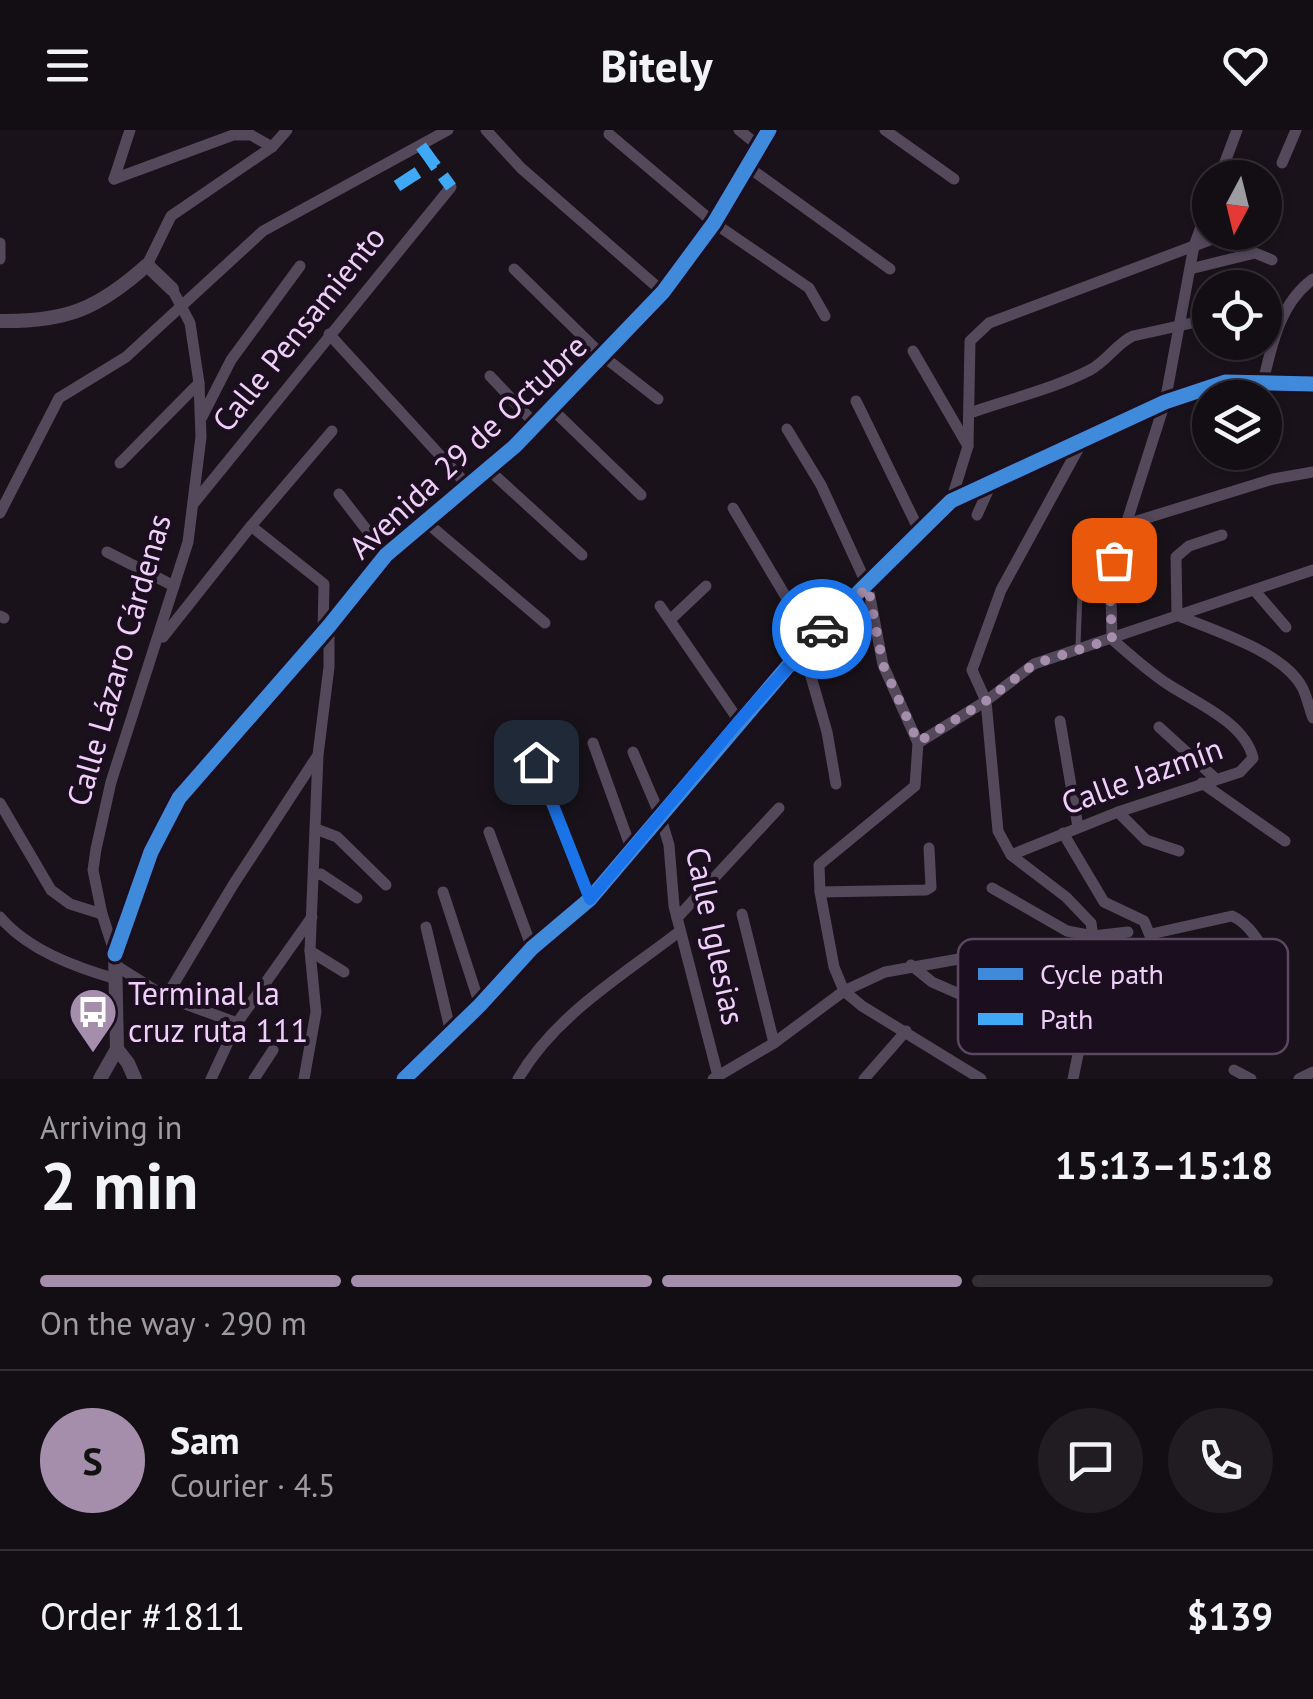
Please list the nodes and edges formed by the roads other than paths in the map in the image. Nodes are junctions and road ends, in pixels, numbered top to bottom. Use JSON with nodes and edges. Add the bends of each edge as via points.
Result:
{"nodes":[{"id":1,"x":130,"y":130,"type":"edge"},
{"id":2,"x":287,"y":130,"type":"edge"},
{"id":3,"x":448,"y":130,"type":"edge"},
{"id":4,"x":486,"y":130,"type":"edge"},
{"id":5,"x":739,"y":130,"type":"edge"},
{"id":6,"x":769,"y":130,"type":"edge"},
{"id":7,"x":885,"y":130,"type":"edge"},
{"id":8,"x":1237,"y":130,"type":"edge"},
{"id":9,"x":1296,"y":130,"type":"edge"},
{"id":10,"x":610,"y":134,"type":"dead end"},
{"id":11,"x":272,"y":147,"type":"junction"},
{"id":12,"x":760,"y":147,"type":"junction"},
{"id":13,"x":1226,"y":160,"type":"edge"},
{"id":14,"x":1282,"y":164,"type":"dead end"},
{"id":15,"x":748,"y":167,"type":"junction"},
{"id":16,"x":954,"y":179,"type":"dead end"},
{"id":17,"x":451,"y":188,"type":"dead end"},
{"id":18,"x":714,"y":223,"type":"junction"},
{"id":19,"x":0,"y":243,"type":"edge"},
{"id":20,"x":1192,"y":247,"type":"edge"},
{"id":21,"x":1193,"y":250,"type":"edge"},
{"id":22,"x":0,"y":259,"type":"edge"},
{"id":23,"x":1272,"y":260,"type":"dead end"},
{"id":24,"x":150,"y":266,"type":"junction"},
{"id":25,"x":300,"y":266,"type":"dead end"},
{"id":26,"x":1190,"y":268,"type":"junction"},
{"id":27,"x":514,"y":270,"type":"dead end"},
{"id":28,"x":890,"y":270,"type":"dead end"},
{"id":29,"x":1313,"y":279,"type":"edge"},
{"id":30,"x":172,"y":290,"type":"joint"},
{"id":31,"x":662,"y":292,"type":"junction"},
{"id":32,"x":180,"y":304,"type":"junction"},
{"id":33,"x":826,"y":316,"type":"dead end"},
{"id":34,"x":0,"y":320,"type":"edge"},
{"id":35,"x":1192,"y":323,"type":"edge"},
{"id":36,"x":1181,"y":326,"type":"junction"},
{"id":37,"x":329,"y":334,"type":"junction"},
{"id":38,"x":913,"y":351,"type":"dead end"},
{"id":39,"x":604,"y":357,"type":"junction"},
{"id":40,"x":490,"y":376,"type":"dead end"},
{"id":41,"x":1264,"y":380,"type":"edge"},
{"id":42,"x":199,"y":383,"type":"junction"},
{"id":43,"x":1282,"y":383,"type":"edge"},
{"id":44,"x":1313,"y":384,"type":"edge"},
{"id":45,"x":1192,"y":393,"type":"edge"},
{"id":46,"x":658,"y":399,"type":"dead end"},
{"id":47,"x":856,"y":402,"type":"dead end"},
{"id":48,"x":1165,"y":402,"type":"junction"},
{"id":49,"x":553,"y":410,"type":"junction"},
{"id":50,"x":970,"y":413,"type":"junction"},
{"id":51,"x":200,"y":419,"type":"junction"},
{"id":52,"x":537,"y":426,"type":"junction"},
{"id":53,"x":787,"y":429,"type":"dead end"},
{"id":54,"x":332,"y":432,"type":"dead end"},
{"id":55,"x":1082,"y":440,"type":"junction"},
{"id":56,"x":968,"y":446,"type":"junction"},
{"id":57,"x":120,"y":463,"type":"dead end"},
{"id":58,"x":489,"y":470,"type":"junction"},
{"id":59,"x":1313,"y":472,"type":"edge"},
{"id":60,"x":992,"y":482,"type":"junction"},
{"id":61,"x":469,"y":487,"type":"junction"},
{"id":62,"x":339,"y":494,"type":"dead end"},
{"id":63,"x":642,"y":495,"type":"dead end"},
{"id":64,"x":951,"y":501,"type":"junction"},
{"id":65,"x":191,"y":506,"type":"junction"},
{"id":66,"x":733,"y":508,"type":"dead end"},
{"id":67,"x":0,"y":512,"type":"edge"},
{"id":68,"x":977,"y":515,"type":"dead end"},
{"id":69,"x":426,"y":522,"type":"junction"},
{"id":70,"x":250,"y":526,"type":"junction"},
{"id":71,"x":1124,"y":526,"type":"junction"},
{"id":72,"x":919,"y":530,"type":"junction"},
{"id":73,"x":1222,"y":535,"type":"dead end"},
{"id":74,"x":107,"y":552,"type":"dead end"},
{"id":75,"x":582,"y":554,"type":"dead end"},
{"id":76,"x":386,"y":555,"type":"junction"},
{"id":77,"x":1313,"y":570,"type":"edge"},
{"id":78,"x":174,"y":586,"type":"junction"},
{"id":79,"x":706,"y":586,"type":"dead end"},
{"id":80,"x":868,"y":587,"type":"junction"},
{"id":81,"x":1255,"y":591,"type":"junction"},
{"id":82,"x":1080,"y":592,"type":"dead end"},
{"id":83,"x":660,"y":606,"type":"dead end"},
{"id":84,"x":1177,"y":615,"type":"junction"},
{"id":85,"x":671,"y":618,"type":"junction"},
{"id":86,"x":545,"y":623,"type":"dead end"},
{"id":87,"x":1286,"y":627,"type":"dead end"},
{"id":88,"x":326,"y":629,"type":"junction"},
{"id":89,"x":1112,"y":639,"type":"junction"},
{"id":90,"x":158,"y":643,"type":"junction"},
{"id":91,"x":807,"y":644,"type":"junction"},
{"id":92,"x":1078,"y":649,"type":"junction"},
{"id":93,"x":986,"y":701,"type":"junction"},
{"id":94,"x":1313,"y":718,"type":"edge"},
{"id":95,"x":739,"y":721,"type":"junction"},
{"id":96,"x":1060,"y":721,"type":"dead end"},
{"id":97,"x":1159,"y":726,"type":"dead end"},
{"id":98,"x":918,"y":742,"type":"junction"},
{"id":99,"x":593,"y":744,"type":"dead end"},
{"id":100,"x":633,"y":752,"type":"dead end"},
{"id":101,"x":318,"y":755,"type":"junction"},
{"id":102,"x":536,"y":762,"type":"dead end"},
{"id":103,"x":1216,"y":779,"type":"junction"},
{"id":104,"x":1202,"y":783,"type":"junction"},
{"id":105,"x":836,"y":784,"type":"dead end"},
{"id":106,"x":0,"y":803,"type":"edge"},
{"id":107,"x":780,"y":808,"type":"dead end"},
{"id":108,"x":1118,"y":812,"type":"junction"},
{"id":109,"x":660,"y":815,"type":"junction"},
{"id":110,"x":1078,"y":827,"type":"junction"},
{"id":111,"x":316,"y":828,"type":"junction"},
{"id":112,"x":489,"y":832,"type":"dead end"},
{"id":113,"x":1063,"y":833,"type":"junction"},
{"id":114,"x":1284,"y":841,"type":"dead end"},
{"id":115,"x":929,"y":848,"type":"dead end"},
{"id":116,"x":632,"y":851,"type":"junction"},
{"id":117,"x":1180,"y":851,"type":"dead end"},
{"id":118,"x":1012,"y":854,"type":"junction"},
{"id":119,"x":314,"y":875,"type":"junction"},
{"id":120,"x":386,"y":885,"type":"dead end"},
{"id":121,"x":992,"y":888,"type":"dead end"},
{"id":122,"x":443,"y":892,"type":"dead end"},
{"id":123,"x":820,"y":892,"type":"junction"},
{"id":124,"x":357,"y":898,"type":"dead end"},
{"id":125,"x":590,"y":899,"type":"junction"},
{"id":126,"x":102,"y":914,"type":"junction"},
{"id":127,"x":742,"y":914,"type":"dead end"},
{"id":128,"x":0,"y":917,"type":"edge"},
{"id":129,"x":312,"y":917,"type":"junction"},
{"id":130,"x":678,"y":925,"type":"junction"},
{"id":131,"x":426,"y":928,"type":"dead end"},
{"id":132,"x":1128,"y":932,"type":"dead end"},
{"id":133,"x":1094,"y":936,"type":"junction"},
{"id":134,"x":1152,"y":938,"type":"joint"},
{"id":135,"x":1092,"y":939,"type":"edge"},
{"id":136,"x":1257,"y":939,"type":"edge"},
{"id":137,"x":532,"y":948,"type":"junction"},
{"id":138,"x":310,"y":951,"type":"junction"},
{"id":139,"x":958,"y":961,"type":"edge"},
{"id":140,"x":911,"y":965,"type":"junction"},
{"id":141,"x":115,"y":966,"type":"junction"},
{"id":142,"x":344,"y":972,"type":"dead end"},
{"id":143,"x":844,"y":992,"type":"junction"},
{"id":144,"x":958,"y":993,"type":"edge"},
{"id":145,"x":166,"y":997,"type":"junction"},
{"id":146,"x":480,"y":1005,"type":"junction"},
{"id":147,"x":237,"y":1023,"type":"junction"},
{"id":148,"x":906,"y":1031,"type":"junction"},
{"id":149,"x":451,"y":1032,"type":"junction"},
{"id":150,"x":774,"y":1043,"type":"junction"},
{"id":151,"x":118,"y":1049,"type":"junction"},
{"id":152,"x":273,"y":1050,"type":"dead end"},
{"id":153,"x":1078,"y":1054,"type":"edge"},
{"id":154,"x":1234,"y":1070,"type":"dead end"},
{"id":155,"x":1313,"y":1072,"type":"edge"},
{"id":156,"x":719,"y":1078,"type":"edge"},
{"id":157,"x":100,"y":1079,"type":"edge"},
{"id":158,"x":134,"y":1079,"type":"edge"},
{"id":159,"x":211,"y":1079,"type":"edge"},
{"id":160,"x":254,"y":1079,"type":"edge"},
{"id":161,"x":304,"y":1079,"type":"edge"},
{"id":162,"x":404,"y":1079,"type":"edge"},
{"id":163,"x":518,"y":1079,"type":"edge"},
{"id":164,"x":864,"y":1079,"type":"edge"},
{"id":165,"x":981,"y":1079,"type":"edge"},
{"id":166,"x":1073,"y":1079,"type":"edge"},
{"id":167,"x":1252,"y":1079,"type":"edge"},
{"id":168,"x":1299,"y":1079,"type":"edge"}],
"edges":[{"from":1,"to":11,"type":"street","via":[[114,179],[233,135],[251,135]]},
{"from":2,"to":11,"type":"street"},
{"from":3,"to":32,"type":"street","via":[[263,231]]},
{"from":4,"to":31,"type":"street"},
{"from":5,"to":12,"type":"street"},
{"from":6,"to":12,"type":"street","name":"Avenida 29 de Octubre"},
{"from":7,"to":16,"type":"street"},
{"from":8,"to":13,"type":"street"},
{"from":9,"to":14,"type":"street"},
{"from":10,"to":18,"type":"street"},
{"from":11,"to":24,"type":"street","via":[[171,216]]},
{"from":12,"to":15,"type":"street","name":"Avenida 29 de Octubre"},
{"from":15,"to":18,"type":"street","name":"Avenida 29 de Octubre"},
{"from":15,"to":28,"type":"street"},
{"from":17,"to":37,"type":"street","name":"Calle Pensamiento"},
{"from":18,"to":31,"type":"street","name":"Avenida 29 de Octubre"},
{"from":18,"to":33,"type":"street","via":[[809,288]]},
{"from":19,"to":22,"type":"street"},
{"from":20,"to":50,"type":"street","via":[[990,323],[970,341]]},
{"from":21,"to":26,"type":"street"},
{"from":23,"to":26,"type":"street","via":[[1255,253]]},
{"from":24,"to":30,"type":"street","name":"Calle Lázaro Cárdenas"},
{"from":24,"to":34,"type":"street","via":[[89,307],[40,321]]},
{"from":25,"to":51,"type":"street","via":[[231,360]]},
{"from":26,"to":36,"type":"street"},
{"from":27,"to":39,"type":"street"},
{"from":29,"to":41,"type":"street","via":[[1282,317]]},
{"from":30,"to":32,"type":"street","name":"Calle Lázaro Cárdenas"},
{"from":31,"to":39,"type":"street","name":"Avenida 29 de Octubre"},
{"from":32,"to":42,"type":"street","name":"Calle Lázaro Cárdenas","via":[[190,323]]},
{"from":32,"to":67,"type":"street","via":[[126,357],[60,398]]},
{"from":35,"to":36,"type":"street"},
{"from":36,"to":48,"type":"street"},
{"from":36,"to":50,"type":"street","via":[[1124,340],[1088,371]]},
{"from":37,"to":61,"type":"street"},
{"from":37,"to":65,"type":"street","name":"Calle Pensamiento"},
{"from":38,"to":56,"type":"street"},
{"from":39,"to":46,"type":"street"},
{"from":39,"to":49,"type":"street","name":"Avenida 29 de Octubre"},
{"from":40,"to":52,"type":"street"},
{"from":42,"to":51,"type":"street","name":"Calle Lázaro Cárdenas"},
{"from":42,"to":57,"type":"street"},
{"from":43,"to":44,"type":"street"},
{"from":45,"to":48,"type":"street"},
{"from":47,"to":72,"type":"street"},
{"from":48,"to":55,"type":"street"},
{"from":48,"to":71,"type":"street"},
{"from":49,"to":52,"type":"street","name":"Avenida 29 de Octubre"},
{"from":49,"to":63,"type":"street"},
{"from":50,"to":56,"type":"street"},
{"from":51,"to":65,"type":"street","name":"Calle Lázaro Cárdenas"},
{"from":52,"to":58,"type":"street","name":"Avenida 29 de Octubre"},
{"from":53,"to":80,"type":"street"},
{"from":54,"to":70,"type":"street"},
{"from":55,"to":60,"type":"street"},
{"from":55,"to":93,"type":"street","via":[[1001,590],[972,670]]},
{"from":56,"to":64,"type":"street"},
{"from":58,"to":61,"type":"street","name":"Avenida 29 de Octubre"},
{"from":58,"to":75,"type":"street"},
{"from":59,"to":71,"type":"street"},
{"from":60,"to":64,"type":"street"},
{"from":60,"to":68,"type":"street"},
{"from":61,"to":69,"type":"street","name":"Avenida 29 de Octubre"},
{"from":62,"to":76,"type":"street"},
{"from":64,"to":72,"type":"street"},
{"from":65,"to":78,"type":"street","name":"Calle Lázaro Cárdenas"},
{"from":66,"to":91,"type":"street"},
{"from":69,"to":76,"type":"street","name":"Avenida 29 de Octubre"},
{"from":69,"to":86,"type":"street"},
{"from":70,"to":88,"type":"street","via":[[324,584]]},
{"from":70,"to":90,"type":"street"},
{"from":71,"to":89,"type":"street","via":[[1110,593]]},
{"from":72,"to":80,"type":"street"},
{"from":73,"to":84,"type":"street","via":[[1176,557]]},
{"from":74,"to":78,"type":"street"},
{"from":76,"to":88,"type":"street","name":"Avenida 29 de Octubre"},
{"from":77,"to":81,"type":"street"},
{"from":78,"to":90,"type":"street","name":"Calle Lázaro Cárdenas"},
{"from":79,"to":85,"type":"street"},
{"from":80,"to":91,"type":"street"},
{"from":80,"to":98,"type":"street","via":[[883,665]]},
{"from":81,"to":84,"type":"street"},
{"from":81,"to":87,"type":"street"},
{"from":82,"to":92,"type":"lane"},
{"from":83,"to":85,"type":"street"},
{"from":84,"to":89,"type":"street"},
{"from":84,"to":94,"type":"street","via":[[1284,666],[1302,688]]},
{"from":85,"to":95,"type":"street"},
{"from":88,"to":101,"type":"street"},
{"from":88,"to":141,"type":"street","name":"Avenida 29 de Octubre","via":[[178,798],[151,852]]},
{"from":89,"to":92,"type":"street"},
{"from":89,"to":103,"type":"street","name":"Calle Jazmín","via":[[1224,721],[1250,748],[1248,766]]},
{"from":90,"to":126,"type":"street","name":"Calle Lázaro Cárdenas","via":[[96,849]]},
{"from":91,"to":95,"type":"street"},
{"from":91,"to":105,"type":"street"},
{"from":92,"to":93,"type":"street","via":[[1034,664]]},
{"from":93,"to":98,"type":"street"},
{"from":93,"to":118,"type":"street","via":[[998,831]]},
{"from":95,"to":109,"type":"street"},
{"from":96,"to":110,"type":"street"},
{"from":97,"to":103,"type":"street"},
{"from":98,"to":123,"type":"street","via":[[916,786],[819,865]]},
{"from":99,"to":116,"type":"street"},
{"from":100,"to":109,"type":"street","name":"Calle Iglesias"},
{"from":101,"to":111,"type":"street"},
{"from":101,"to":145,"type":"street"},
{"from":102,"to":125,"type":"street"},
{"from":103,"to":104,"type":"street","name":"Calle Jazmín"},
{"from":104,"to":108,"type":"street","name":"Calle Jazmín"},
{"from":104,"to":114,"type":"street"},
{"from":106,"to":126,"type":"street","via":[[51,890]]},
{"from":107,"to":130,"type":"street"},
{"from":108,"to":110,"type":"street","name":"Calle Jazmín"},
{"from":108,"to":117,"type":"street","via":[[1146,840]]},
{"from":109,"to":116,"type":"street"},
{"from":109,"to":130,"type":"street","name":"Calle Iglesias"},
{"from":110,"to":113,"type":"street","name":"Calle Jazmín"},
{"from":111,"to":119,"type":"street"},
{"from":111,"to":120,"type":"street","via":[[338,836]]},
{"from":112,"to":137,"type":"street"},
{"from":113,"to":118,"type":"street","name":"Calle Jazmín"},
{"from":113,"to":134,"type":"street","via":[[1097,895],[1144,921]]},
{"from":115,"to":123,"type":"street","via":[[933,880],[926,890]]},
{"from":116,"to":125,"type":"street"},
{"from":118,"to":133,"type":"street","via":[[1083,914]]},
{"from":119,"to":124,"type":"street"},
{"from":119,"to":129,"type":"street"},
{"from":121,"to":133,"type":"street","via":[[1067,931]]},
{"from":122,"to":146,"type":"street"},
{"from":123,"to":143,"type":"street"},
{"from":125,"to":137,"type":"street"},
{"from":126,"to":141,"type":"street","name":"Calle Lázaro Cárdenas"},
{"from":127,"to":150,"type":"street"},
{"from":128,"to":141,"type":"street","via":[[16,936],[87,970]]},
{"from":129,"to":138,"type":"street"},
{"from":129,"to":147,"type":"street"},
{"from":130,"to":156,"type":"street","name":"Calle Iglesias"},
{"from":130,"to":163,"type":"street","via":[[562,1021]]},
{"from":131,"to":149,"type":"street"},
{"from":132,"to":133,"type":"street"},
{"from":133,"to":135,"type":"street"},
{"from":134,"to":136,"type":"street","via":[[1232,916]]},
{"from":137,"to":146,"type":"street"},
{"from":138,"to":142,"type":"street"},
{"from":138,"to":161,"type":"street","via":[[316,1012]]},
{"from":139,"to":140,"type":"street"},
{"from":140,"to":143,"type":"street"},
{"from":140,"to":144,"type":"street"},
{"from":141,"to":145,"type":"street"},
{"from":141,"to":151,"type":"street","name":"Calle Lázaro Cárdenas"},
{"from":143,"to":148,"type":"street"},
{"from":143,"to":150,"type":"street"},
{"from":145,"to":147,"type":"street"},
{"from":146,"to":149,"type":"street"},
{"from":147,"to":159,"type":"street"},
{"from":148,"to":164,"type":"street"},
{"from":148,"to":165,"type":"street"},
{"from":149,"to":162,"type":"street"},
{"from":150,"to":156,"type":"street"},
{"from":151,"to":157,"type":"street"},
{"from":151,"to":158,"type":"street","name":"Calle Lázaro Cárdenas"},
{"from":152,"to":160,"type":"street"},
{"from":153,"to":166,"type":"street"},
{"from":154,"to":167,"type":"street"},
{"from":155,"to":168,"type":"street"}]}
